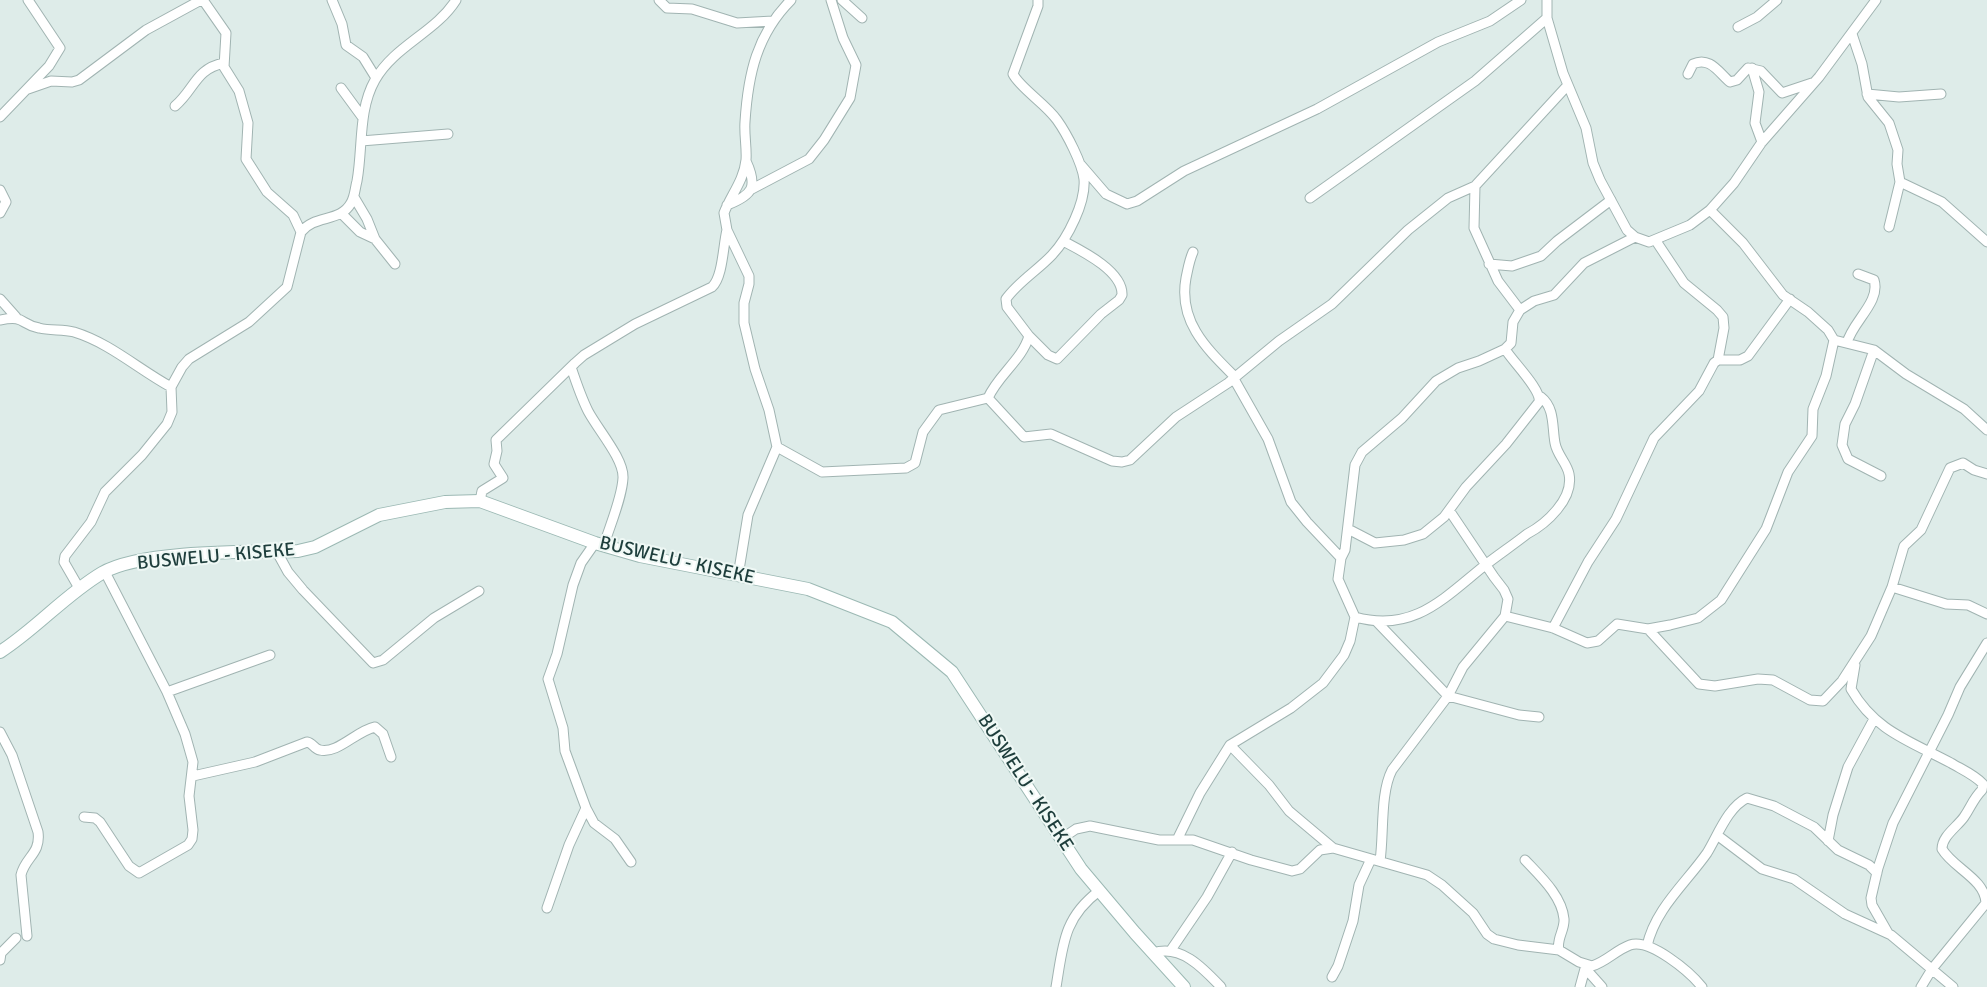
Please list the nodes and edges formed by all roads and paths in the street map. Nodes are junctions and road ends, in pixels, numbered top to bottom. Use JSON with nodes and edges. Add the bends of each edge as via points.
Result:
{"nodes":[{"id":1,"x":28,"y":0,"type":"edge"},
{"id":2,"x":202,"y":0,"type":"edge"},
{"id":3,"x":332,"y":0,"type":"edge"},
{"id":4,"x":456,"y":0,"type":"edge"},
{"id":5,"x":659,"y":0,"type":"edge"},
{"id":6,"x":791,"y":0,"type":"edge"},
{"id":7,"x":831,"y":0,"type":"edge"},
{"id":8,"x":842,"y":0,"type":"edge"},
{"id":9,"x":1038,"y":0,"type":"edge"},
{"id":10,"x":1521,"y":0,"type":"edge"},
{"id":11,"x":1548,"y":0,"type":"edge"},
{"id":12,"x":1777,"y":0,"type":"edge"},
{"id":13,"x":1876,"y":0,"type":"edge"},
{"id":14,"x":862,"y":18,"type":"dead end"},
{"id":15,"x":1547,"y":18,"type":"junction"},
{"id":16,"x":773,"y":21,"type":"junction"},
{"id":17,"x":1738,"y":27,"type":"dead end"},
{"id":18,"x":1852,"y":34,"type":"junction"},
{"id":19,"x":224,"y":63,"type":"junction"},
{"id":20,"x":1752,"y":68,"type":"junction"},
{"id":21,"x":1688,"y":74,"type":"dead end"},
{"id":22,"x":376,"y":78,"type":"junction"},
{"id":23,"x":1815,"y":82,"type":"junction"},
{"id":24,"x":1567,"y":86,"type":"junction"},
{"id":25,"x":28,"y":88,"type":"junction"},
{"id":26,"x":341,"y":88,"type":"dead end"},
{"id":27,"x":1867,"y":94,"type":"junction"},
{"id":28,"x":1940,"y":94,"type":"dead end"},
{"id":29,"x":175,"y":106,"type":"dead end"},
{"id":30,"x":0,"y":117,"type":"edge"},
{"id":31,"x":364,"y":118,"type":"junction"},
{"id":32,"x":448,"y":134,"type":"dead end"},
{"id":33,"x":362,"y":141,"type":"junction"},
{"id":34,"x":1762,"y":142,"type":"junction"},
{"id":35,"x":746,"y":161,"type":"junction"},
{"id":36,"x":1081,"y":165,"type":"junction"},
{"id":37,"x":1900,"y":182,"type":"junction"},
{"id":38,"x":1475,"y":186,"type":"junction"},
{"id":39,"x":752,"y":189,"type":"junction"},
{"id":40,"x":0,"y":190,"type":"edge"},
{"id":41,"x":354,"y":196,"type":"junction"},
{"id":42,"x":1310,"y":198,"type":"dead end"},
{"id":43,"x":1611,"y":200,"type":"junction"},
{"id":44,"x":727,"y":205,"type":"junction"},
{"id":45,"x":1710,"y":210,"type":"junction"},
{"id":46,"x":0,"y":213,"type":"edge"},
{"id":47,"x":342,"y":214,"type":"junction"},
{"id":48,"x":1889,"y":227,"type":"dead end"},
{"id":49,"x":727,"y":230,"type":"junction"},
{"id":50,"x":301,"y":232,"type":"junction"},
{"id":51,"x":1636,"y":237,"type":"junction"},
{"id":52,"x":376,"y":239,"type":"junction"},
{"id":53,"x":1063,"y":241,"type":"junction"},
{"id":54,"x":1656,"y":241,"type":"junction"},
{"id":55,"x":1987,"y":242,"type":"edge"},
{"id":56,"x":1193,"y":252,"type":"dead end"},
{"id":57,"x":395,"y":264,"type":"dead end"},
{"id":58,"x":1489,"y":264,"type":"junction"},
{"id":59,"x":1858,"y":274,"type":"dead end"},
{"id":60,"x":0,"y":299,"type":"edge"},
{"id":61,"x":1790,"y":299,"type":"junction"},
{"id":62,"x":1520,"y":310,"type":"junction"},
{"id":63,"x":16,"y":317,"type":"junction"},
{"id":64,"x":0,"y":320,"type":"edge"},
{"id":65,"x":1029,"y":336,"type":"junction"},
{"id":66,"x":1834,"y":340,"type":"junction"},
{"id":67,"x":1847,"y":343,"type":"junction"},
{"id":68,"x":1505,"y":349,"type":"junction"},
{"id":69,"x":1874,"y":350,"type":"junction"},
{"id":70,"x":1718,"y":360,"type":"junction"},
{"id":71,"x":571,"y":367,"type":"junction"},
{"id":72,"x":1234,"y":378,"type":"junction"},
{"id":73,"x":171,"y":387,"type":"junction"},
{"id":74,"x":1541,"y":397,"type":"junction"},
{"id":75,"x":988,"y":398,"type":"junction"},
{"id":76,"x":1987,"y":430,"type":"edge"},
{"id":77,"x":777,"y":447,"type":"junction"},
{"id":78,"x":1987,"y":474,"type":"edge"},
{"id":79,"x":1881,"y":476,"type":"dead end"},
{"id":80,"x":480,"y":501,"type":"junction"},
{"id":81,"x":1449,"y":510,"type":"junction"},
{"id":82,"x":1348,"y":530,"type":"junction"},
{"id":83,"x":599,"y":544,"type":"junction"},
{"id":84,"x":277,"y":552,"type":"junction"},
{"id":85,"x":1342,"y":558,"type":"junction"},
{"id":86,"x":1485,"y":565,"type":"junction"},
{"id":87,"x":105,"y":572,"type":"junction"},
{"id":88,"x":738,"y":576,"type":"junction"},
{"id":89,"x":1892,"y":587,"type":"junction"},
{"id":90,"x":79,"y":588,"type":"junction"},
{"id":91,"x":479,"y":591,"type":"dead end"},
{"id":92,"x":1987,"y":614,"type":"edge"},
{"id":93,"x":1505,"y":616,"type":"junction"},
{"id":94,"x":1355,"y":617,"type":"junction"},
{"id":95,"x":1376,"y":621,"type":"junction"},
{"id":96,"x":1553,"y":628,"type":"junction"},
{"id":97,"x":1648,"y":629,"type":"junction"},
{"id":98,"x":1987,"y":642,"type":"edge"},
{"id":99,"x":0,"y":652,"type":"edge"},
{"id":100,"x":270,"y":655,"type":"dead end"},
{"id":101,"x":1856,"y":659,"type":"junction"},
{"id":102,"x":167,"y":692,"type":"junction"},
{"id":103,"x":1448,"y":696,"type":"junction"},
{"id":104,"x":1539,"y":717,"type":"dead end"},
{"id":105,"x":1874,"y":719,"type":"junction"},
{"id":106,"x":0,"y":732,"type":"edge"},
{"id":107,"x":1230,"y":745,"type":"junction"},
{"id":108,"x":1928,"y":752,"type":"junction"},
{"id":109,"x":391,"y":757,"type":"dead end"},
{"id":110,"x":193,"y":776,"type":"junction"},
{"id":111,"x":586,"y":808,"type":"junction"},
{"id":112,"x":84,"y":817,"type":"dead end"},
{"id":113,"x":1717,"y":835,"type":"junction"},
{"id":114,"x":1061,"y":839,"type":"junction"},
{"id":115,"x":1177,"y":840,"type":"junction"},
{"id":116,"x":1828,"y":841,"type":"junction"},
{"id":117,"x":1333,"y":848,"type":"junction"},
{"id":118,"x":1232,"y":852,"type":"junction"},
{"id":119,"x":1375,"y":860,"type":"junction"},
{"id":120,"x":1525,"y":860,"type":"dead end"},
{"id":121,"x":631,"y":862,"type":"dead end"},
{"id":122,"x":1877,"y":872,"type":"junction"},
{"id":123,"x":1099,"y":891,"type":"junction"},
{"id":124,"x":547,"y":908,"type":"dead end"},
{"id":125,"x":1888,"y":933,"type":"junction"},
{"id":126,"x":27,"y":936,"type":"dead end"},
{"id":127,"x":16,"y":938,"type":"dead end"},
{"id":128,"x":1647,"y":946,"type":"junction"},
{"id":129,"x":1171,"y":950,"type":"junction"},
{"id":130,"x":1559,"y":950,"type":"junction"},
{"id":131,"x":1153,"y":953,"type":"junction"},
{"id":132,"x":0,"y":960,"type":"edge"},
{"id":133,"x":1585,"y":966,"type":"junction"},
{"id":134,"x":1932,"y":969,"type":"junction"},
{"id":135,"x":1332,"y":977,"type":"dead end"},
{"id":136,"x":1056,"y":987,"type":"edge"},
{"id":137,"x":1184,"y":987,"type":"edge"},
{"id":138,"x":1220,"y":987,"type":"edge"},
{"id":139,"x":1580,"y":987,"type":"edge"},
{"id":140,"x":1602,"y":987,"type":"edge"},
{"id":141,"x":1702,"y":987,"type":"edge"},
{"id":142,"x":1921,"y":987,"type":"edge"},
{"id":143,"x":1954,"y":987,"type":"edge"}],
"edges":[{"from":1,"to":25,"type":"street","via":[[60,48],[56,58]]},
{"from":2,"to":19,"type":"street","via":[[226,33]]},
{"from":2,"to":25,"type":"street","via":[[146,30],[79,80],[51,81]]},
{"from":3,"to":22,"type":"street","via":[[346,45],[363,57]]},
{"from":4,"to":22,"type":"street"},
{"from":5,"to":16,"type":"street","via":[[667,8],[692,9],[737,23]]},
{"from":6,"to":16,"type":"street"},
{"from":7,"to":39,"type":"street","via":[[856,65],[850,98],[809,159]]},
{"from":8,"to":14,"type":"street"},
{"from":9,"to":36,"type":"street","via":[[1013,74],[1059,122]]},
{"from":10,"to":36,"type":"street","via":[[1490,21],[1438,42],[1317,109],[1184,171],[1127,204],[1106,194]]},
{"from":11,"to":15,"type":"street"},
{"from":12,"to":17,"type":"street","via":[[1757,17]]},
{"from":13,"to":18,"type":"street"},
{"from":15,"to":24,"type":"street"},
{"from":15,"to":42,"type":"street","via":[[1475,81]]},
{"from":16,"to":35,"type":"street","via":[[761,39],[753,67],[745,122]]},
{"from":18,"to":23,"type":"street"},
{"from":18,"to":27,"type":"street"},
{"from":19,"to":29,"type":"street","via":[[203,71]]},
{"from":19,"to":50,"type":"street","via":[[243,100],[249,131],[246,159],[267,192],[293,215]]},
{"from":20,"to":21,"type":"street","via":[[1734,82],[1711,64],[1693,64]]},
{"from":20,"to":23,"type":"street","via":[[1761,71],[1782,93]]},
{"from":20,"to":34,"type":"street","via":[[1759,92],[1755,123]]},
{"from":22,"to":31,"type":"street"},
{"from":23,"to":34,"type":"street"},
{"from":24,"to":38,"type":"street"},
{"from":24,"to":43,"type":"street","via":[[1586,128],[1593,163]]},
{"from":25,"to":30,"type":"street"},
{"from":26,"to":31,"type":"street"},
{"from":27,"to":28,"type":"street","via":[[1899,97]]},
{"from":27,"to":37,"type":"street","via":[[1894,135]]},
{"from":31,"to":33,"type":"street"},
{"from":32,"to":33,"type":"street"},
{"from":33,"to":41,"type":"street"},
{"from":34,"to":45,"type":"street","via":[[1734,183]]},
{"from":35,"to":39,"type":"street","via":[[753,180]]},
{"from":35,"to":44,"type":"street","via":[[736,192]]},
{"from":36,"to":53,"type":"street","via":[[1082,195]]},
{"from":37,"to":48,"type":"street"},
{"from":37,"to":55,"type":"street","via":[[1942,202]]},
{"from":38,"to":58,"type":"street","via":[[1474,228]]},
{"from":38,"to":72,"type":"street","via":[[1448,198],[1408,230],[1332,304]]},
{"from":39,"to":44,"type":"street","via":[[748,196]]},
{"from":40,"to":46,"type":"street","via":[[6,202]]},
{"from":41,"to":47,"type":"street"},
{"from":41,"to":52,"type":"street"},
{"from":43,"to":51,"type":"street","via":[[1627,230]]},
{"from":43,"to":58,"type":"street","via":[[1541,256],[1512,266]]},
{"from":44,"to":49,"type":"street","via":[[724,221]]},
{"from":45,"to":54,"type":"street","via":[[1690,225]]},
{"from":45,"to":61,"type":"street","via":[[1743,243],[1769,280]]},
{"from":47,"to":50,"type":"street","via":[[314,220]]},
{"from":47,"to":52,"type":"street","via":[[360,232]]},
{"from":49,"to":71,"type":"street","via":[[719,277],[712,287],[635,324]]},
{"from":49,"to":77,"type":"street","via":[[749,276],[744,323]]},
{"from":50,"to":73,"type":"street","via":[[290,279],[283,292],[249,322],[189,360]]},
{"from":51,"to":54,"type":"street"},
{"from":51,"to":62,"type":"street","via":[[1584,263],[1554,295]]},
{"from":52,"to":57,"type":"street"},
{"from":53,"to":65,"type":"street","via":[[1006,300],[1006,306]]},
{"from":53,"to":65,"type":"street","via":[[1096,260],[1112,274],[1122,295],[1057,359],[1048,355]]},
{"from":54,"to":70,"type":"street","via":[[1684,283],[1723,317]]},
{"from":56,"to":72,"type":"street","via":[[1184,289],[1185,309],[1197,336]]},
{"from":58,"to":62,"type":"street"},
{"from":59,"to":67,"type":"street","via":[[1874,280],[1876,291]]},
{"from":60,"to":63,"type":"street"},
{"from":61,"to":66,"type":"street","via":[[1820,322]]},
{"from":61,"to":70,"type":"street","via":[[1744,359]]},
{"from":62,"to":68,"type":"street","via":[[1513,322],[1511,343]]},
{"from":63,"to":64,"type":"street"},
{"from":63,"to":73,"type":"street","via":[[40,329],[63,330],[105,345]]},
{"from":65,"to":75,"type":"street","via":[[1021,353],[993,385]]},
{"from":66,"to":67,"type":"street"},
{"from":66,"to":97,"type":"street","via":[[1826,376],[1813,408],[1812,436],[1788,472],[1766,529],[1722,600],[1698,618]]},
{"from":67,"to":69,"type":"street"},
{"from":68,"to":74,"type":"street"},
{"from":68,"to":82,"type":"street","via":[[1458,368],[1436,381],[1402,418],[1362,452],[1355,465]]},
{"from":69,"to":76,"type":"street","via":[[1906,374],[1950,399]]},
{"from":69,"to":79,"type":"street","via":[[1845,424],[1842,445],[1848,459]]},
{"from":70,"to":96,"type":"street","via":[[1699,391],[1654,438],[1616,519],[1588,562]]},
{"from":71,"to":80,"type":"street","via":[[496,440],[498,451],[494,464],[503,478],[482,491]]},
{"from":71,"to":83,"type":"street","via":[[586,408],[620,460],[622,469],[622,486]]},
{"from":72,"to":75,"type":"street","via":[[1176,417],[1130,460],[1122,462],[1112,461],[1051,434],[1024,437]]},
{"from":72,"to":85,"type":"street","via":[[1268,439],[1291,502]]},
{"from":73,"to":90,"type":"street","via":[[172,412],[167,424],[105,492],[91,522],[65,556],[64,562]]},
{"from":74,"to":81,"type":"street","via":[[1506,444]]},
{"from":74,"to":86,"type":"street","via":[[1550,410],[1556,453],[1569,473],[1566,495],[1538,528]]},
{"from":75,"to":77,"type":"street","via":[[939,410],[923,432],[915,463],[906,468],[822,472]]},
{"from":77,"to":88,"type":"street","via":[[748,515]]},
{"from":78,"to":89,"type":"street","via":[[1963,463],[1950,468],[1921,530],[1904,546]]},
{"from":80,"to":83,"type":"main road","name":"BUSWELU - KISEKE"},
{"from":80,"to":84,"type":"main road","name":"BUSWELU - KISEKE","via":[[445,502],[379,515],[315,546]]},
{"from":81,"to":82,"type":"street","via":[[1423,534],[1404,540],[1375,543]]},
{"from":81,"to":86,"type":"street"},
{"from":82,"to":85,"type":"street"},
{"from":83,"to":88,"type":"main road","name":"BUSWELU - KISEKE"},
{"from":83,"to":111,"type":"street","via":[[581,563],[573,584],[558,654],[548,679],[563,728],[565,751]]},
{"from":84,"to":87,"type":"main road","name":"BUSWELU - KISEKE","via":[[160,558]]},
{"from":84,"to":91,"type":"street","via":[[288,572],[373,663],[383,660],[434,618]]},
{"from":85,"to":94,"type":"street","via":[[1338,579]]},
{"from":86,"to":93,"type":"street","via":[[1508,599]]},
{"from":86,"to":95,"type":"street","via":[[1431,608],[1402,618]]},
{"from":87,"to":90,"type":"main road","name":"BUSWELU - KISEKE"},
{"from":87,"to":102,"type":"street"},
{"from":88,"to":114,"type":"main road","name":"BUSWELU - KISEKE","via":[[808,589],[892,622],[952,672]]},
{"from":89,"to":92,"type":"street","via":[[1946,604],[1968,605]]},
{"from":89,"to":101,"type":"street","via":[[1871,636]]},
{"from":90,"to":99,"type":"main road","name":"BUSWELU - KISEKE"},
{"from":93,"to":96,"type":"street"},
{"from":93,"to":103,"type":"street","via":[[1462,667]]},
{"from":94,"to":95,"type":"street"},
{"from":94,"to":107,"type":"street","via":[[1344,655],[1323,683],[1291,708]]},
{"from":95,"to":103,"type":"street"},
{"from":96,"to":97,"type":"street","via":[[1587,643],[1598,641],[1617,624]]},
{"from":97,"to":101,"type":"street","via":[[1699,684],[1716,686],[1758,679],[1773,680],[1815,702],[1823,701],[1833,692]]},
{"from":98,"to":108,"type":"street","via":[[1960,686]]},
{"from":100,"to":102,"type":"street"},
{"from":101,"to":105,"type":"street","via":[[1850,689]]},
{"from":102,"to":110,"type":"street","via":[[185,734],[193,762]]},
{"from":103,"to":104,"type":"street","via":[[1519,715]]},
{"from":103,"to":119,"type":"street","via":[[1392,770],[1386,783],[1384,834]]},
{"from":105,"to":108,"type":"street","via":[[1910,744]]},
{"from":105,"to":116,"type":"street","via":[[1848,767]]},
{"from":106,"to":126,"type":"street","via":[[12,755],[38,832],[36,850],[20,875]]},
{"from":107,"to":115,"type":"street","via":[[1200,793]]},
{"from":107,"to":117,"type":"street","via":[[1289,811]]},
{"from":108,"to":122,"type":"street","via":[[1893,823]]},
{"from":108,"to":134,"type":"street","via":[[1957,766],[1982,784],[1982,790],[1972,800],[1967,814],[1944,840],[1942,849],[1977,884],[1986,898],[1982,909]]},
{"from":109,"to":110,"type":"street","via":[[383,734],[375,727],[328,750],[319,750],[307,742],[255,762]]},
{"from":110,"to":112,"type":"street","via":[[189,796],[194,830],[192,839],[188,845],[139,873],[120,854],[100,822]]},
{"from":111,"to":121,"type":"street","via":[[594,822],[615,839]]},
{"from":111,"to":124,"type":"street"},
{"from":113,"to":116,"type":"street","via":[[1738,804],[1747,798],[1794,816],[1814,827]]},
{"from":113,"to":125,"type":"street","via":[[1762,870],[1794,879],[1845,914]]},
{"from":113,"to":128,"type":"street","via":[[1653,926]]},
{"from":114,"to":115,"type":"street","via":[[1076,829],[1090,826],[1159,840]]},
{"from":114,"to":123,"type":"main road","name":"BUSWELU - KISEKE"},
{"from":115,"to":118,"type":"street","via":[[1193,840]]},
{"from":116,"to":122,"type":"street"},
{"from":117,"to":118,"type":"street","via":[[1320,850],[1300,869],[1292,871]]},
{"from":117,"to":119,"type":"street"},
{"from":118,"to":129,"type":"street","via":[[1207,897]]},
{"from":119,"to":130,"type":"street","via":[[1421,872],[1442,884],[1473,912],[1494,939]]},
{"from":119,"to":135,"type":"street","via":[[1359,885],[1353,922]]},
{"from":120,"to":130,"type":"street","via":[[1545,882],[1560,908],[1564,920],[1557,944]]},
{"from":122,"to":125,"type":"street","via":[[1872,905]]},
{"from":123,"to":131,"type":"main road","name":"BUSWELU - KISEKE"},
{"from":123,"to":136,"type":"street","via":[[1072,918]]},
{"from":125,"to":134,"type":"street"},
{"from":127,"to":132,"type":"street","via":[[1,952]]},
{"from":128,"to":133,"type":"street","via":[[1632,944],[1597,964]]},
{"from":128,"to":141,"type":"street","via":[[1686,970]]},
{"from":129,"to":131,"type":"street"},
{"from":129,"to":138,"type":"street","via":[[1190,959]]},
{"from":130,"to":133,"type":"street"},
{"from":131,"to":137,"type":"main road","name":"BUSWELU - KISEKE"},
{"from":133,"to":139,"type":"street"},
{"from":133,"to":140,"type":"street"},
{"from":134,"to":142,"type":"street"},
{"from":134,"to":143,"type":"street"}]}
